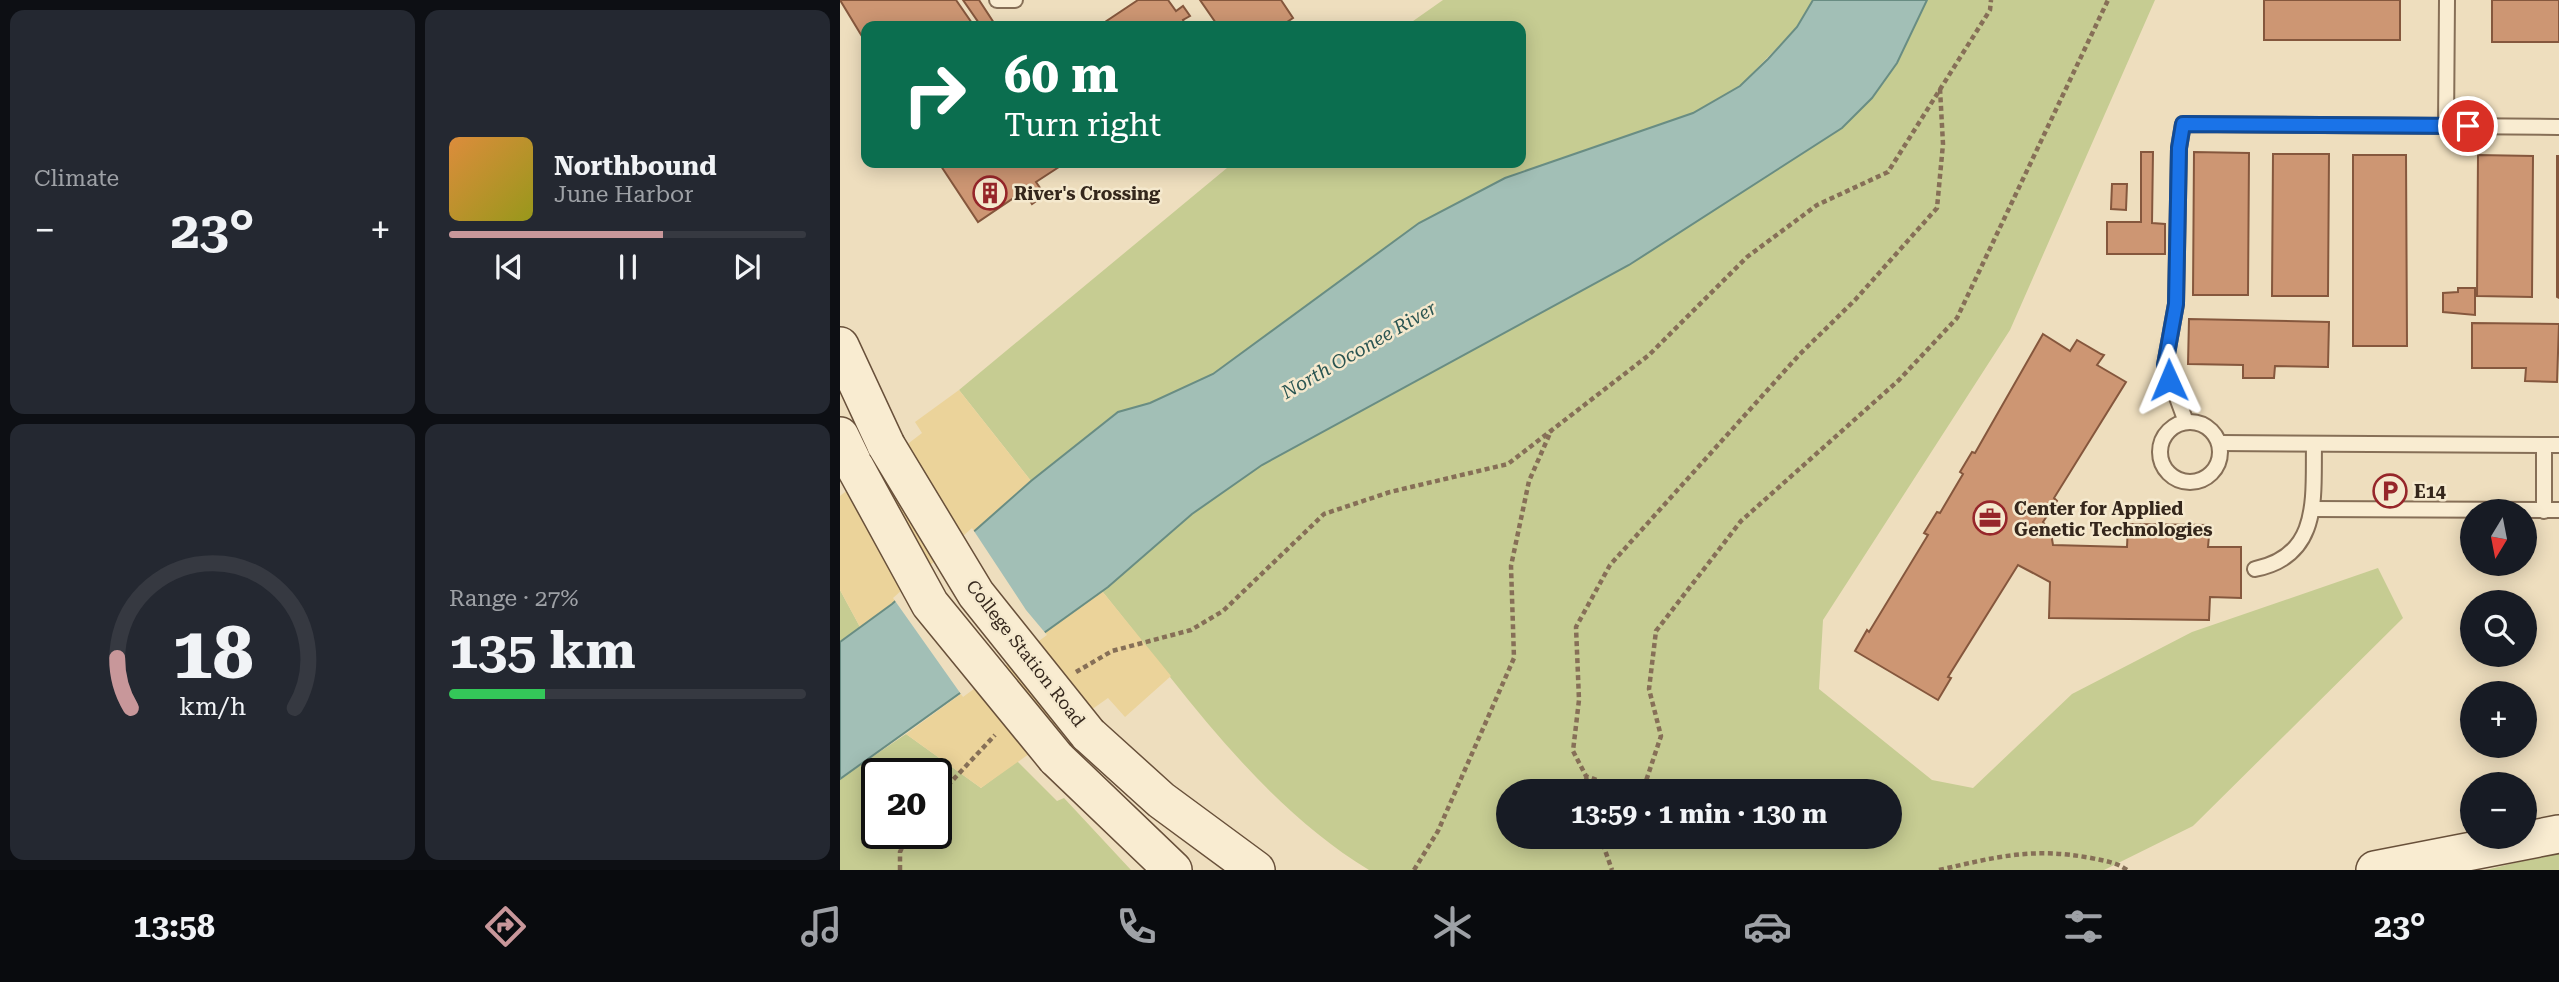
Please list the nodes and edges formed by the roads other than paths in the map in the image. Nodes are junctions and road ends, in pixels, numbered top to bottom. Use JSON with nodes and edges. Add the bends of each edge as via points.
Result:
{"nodes":[{"id":1,"x":997,"y":0,"type":"edge"},
{"id":2,"x":1015,"y":0,"type":"edge"},
{"id":3,"x":2447,"y":0,"type":"edge"},
{"id":4,"x":2446,"y":126,"type":"junction"},
{"id":5,"x":2559,"y":127,"type":"edge"},
{"id":6,"x":840,"y":346,"type":"edge"},
{"id":7,"x":2186,"y":422,"type":"junction"},
{"id":8,"x":2220,"y":443,"type":"junction"},
{"id":9,"x":2314,"y":445,"type":"junction"},
{"id":10,"x":2552,"y":446,"type":"edge"},
{"id":11,"x":848,"y":452,"type":"edge"},
{"id":12,"x":2312,"y":509,"type":"junction"},
{"id":13,"x":2552,"y":511,"type":"edge"},
{"id":14,"x":2255,"y":569,"type":"dead end"},
{"id":15,"x":2559,"y":834,"type":"edge"},
{"id":16,"x":1172,"y":870,"type":"edge"},
{"id":17,"x":1256,"y":870,"type":"edge"},
{"id":18,"x":2375,"y":870,"type":"edge"}],
"edges":[{"from":1,"to":2,"type":"lane"},
{"from":3,"to":4,"type":"lane"},
{"from":4,"to":5,"type":"lane"},
{"from":4,"to":7,"type":"lane","via":[[2183,124],[2176,304],[2165,365]]},
{"from":6,"to":17,"type":"main road","name":"College Station Road","bridge":true,"via":[[886,445],[976,594],[1088,734],[1161,800]]},
{"from":7,"to":8,"type":"lane","via":[[2207,426]]},
{"from":7,"to":8,"type":"lane","via":[[2168,432],[2160,452],[2174,479],[2184,483],[2205,480],[2219,464]]},
{"from":8,"to":9,"type":"lane"},
{"from":9,"to":10,"type":"lane"},
{"from":9,"to":12,"type":"lane"},
{"from":10,"to":13,"type":"lane"},
{"from":11,"to":16,"type":"main road","bridge":true,"via":[[930,604],[1056,758]]},
{"from":12,"to":13,"type":"lane"},
{"from":12,"to":14,"type":"lane","via":[[2297,546],[2280,561]]},
{"from":15,"to":18,"type":"main road"}]}
